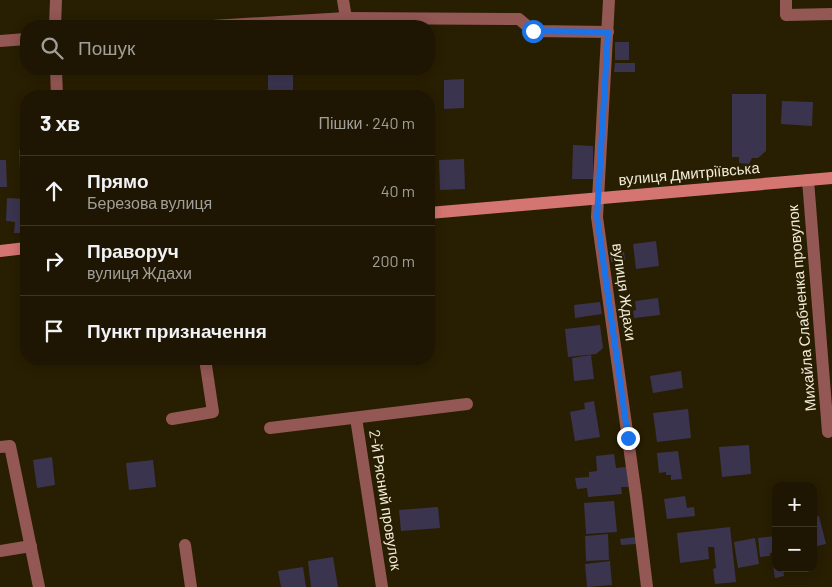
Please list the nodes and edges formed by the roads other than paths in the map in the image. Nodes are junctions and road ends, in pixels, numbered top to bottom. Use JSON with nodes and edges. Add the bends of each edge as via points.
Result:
{"nodes":[{"id":1,"x":56,"y":0,"type":"edge"},
{"id":2,"x":343,"y":0,"type":"edge"},
{"id":3,"x":609,"y":0,"type":"edge"},
{"id":4,"x":786,"y":0,"type":"edge"},
{"id":5,"x":832,"y":14,"type":"edge"},
{"id":6,"x":346,"y":18,"type":"junction"},
{"id":7,"x":55,"y":20,"type":"edge"},
{"id":8,"x":312,"y":20,"type":"edge"},
{"id":9,"x":608,"y":32,"type":"junction"},
{"id":10,"x":20,"y":39,"type":"edge"},
{"id":11,"x":0,"y":41,"type":"edge"},
{"id":12,"x":56,"y":75,"type":"edge"},
{"id":13,"x":57,"y":90,"type":"edge"},
{"id":14,"x":832,"y":178,"type":"edge"},
{"id":15,"x":808,"y":180,"type":"junction"},
{"id":16,"x":597,"y":198,"type":"junction"},
{"id":17,"x":435,"y":212,"type":"edge"},
{"id":18,"x":20,"y":249,"type":"edge"},
{"id":19,"x":0,"y":251,"type":"edge"},
{"id":20,"x":206,"y":365,"type":"edge"},
{"id":21,"x":467,"y":404,"type":"dead end"},
{"id":22,"x":356,"y":418,"type":"junction"},
{"id":23,"x":172,"y":419,"type":"dead end"},
{"id":24,"x":270,"y":428,"type":"dead end"},
{"id":25,"x":828,"y":432,"type":"dead end"},
{"id":26,"x":0,"y":447,"type":"edge"},
{"id":27,"x":185,"y":545,"type":"dead end"},
{"id":28,"x":31,"y":546,"type":"junction"},
{"id":29,"x":0,"y":551,"type":"edge"},
{"id":30,"x":39,"y":587,"type":"edge"},
{"id":31,"x":191,"y":587,"type":"edge"},
{"id":32,"x":382,"y":587,"type":"edge"},
{"id":33,"x":647,"y":587,"type":"edge"}],
"edges":[{"from":1,"to":7,"type":"street"},
{"from":2,"to":6,"type":"street"},
{"from":3,"to":9,"type":"street","name":"вулиця Ждахи"},
{"from":4,"to":5,"type":"street","via":[[786,15]]},
{"from":6,"to":8,"type":"street"},
{"from":6,"to":9,"type":"street","via":[[519,19],[533,31]]},
{"from":9,"to":16,"type":"street","name":"вулиця Ждахи"},
{"from":10,"to":11,"type":"street"},
{"from":12,"to":13,"type":"street"},
{"from":14,"to":15,"type":"main road","name":"вулиця Дмитріївська"},
{"from":15,"to":16,"type":"main road","name":"вулиця Дмитріївська"},
{"from":15,"to":25,"type":"street","name":"Михайла Слабченка провулок"},
{"from":16,"to":17,"type":"main road","name":"вулиця Дмитріївська"},
{"from":16,"to":33,"type":"street","name":"вулиця Ждахи"},
{"from":18,"to":19,"type":"main road"},
{"from":20,"to":23,"type":"street","via":[[213,412]]},
{"from":21,"to":22,"type":"street"},
{"from":22,"to":24,"type":"street"},
{"from":22,"to":32,"type":"street","name":"2-й Рясний провулок"},
{"from":26,"to":28,"type":"street","via":[[10,446]]},
{"from":27,"to":31,"type":"street"},
{"from":28,"to":29,"type":"street"},
{"from":28,"to":30,"type":"street"}]}
